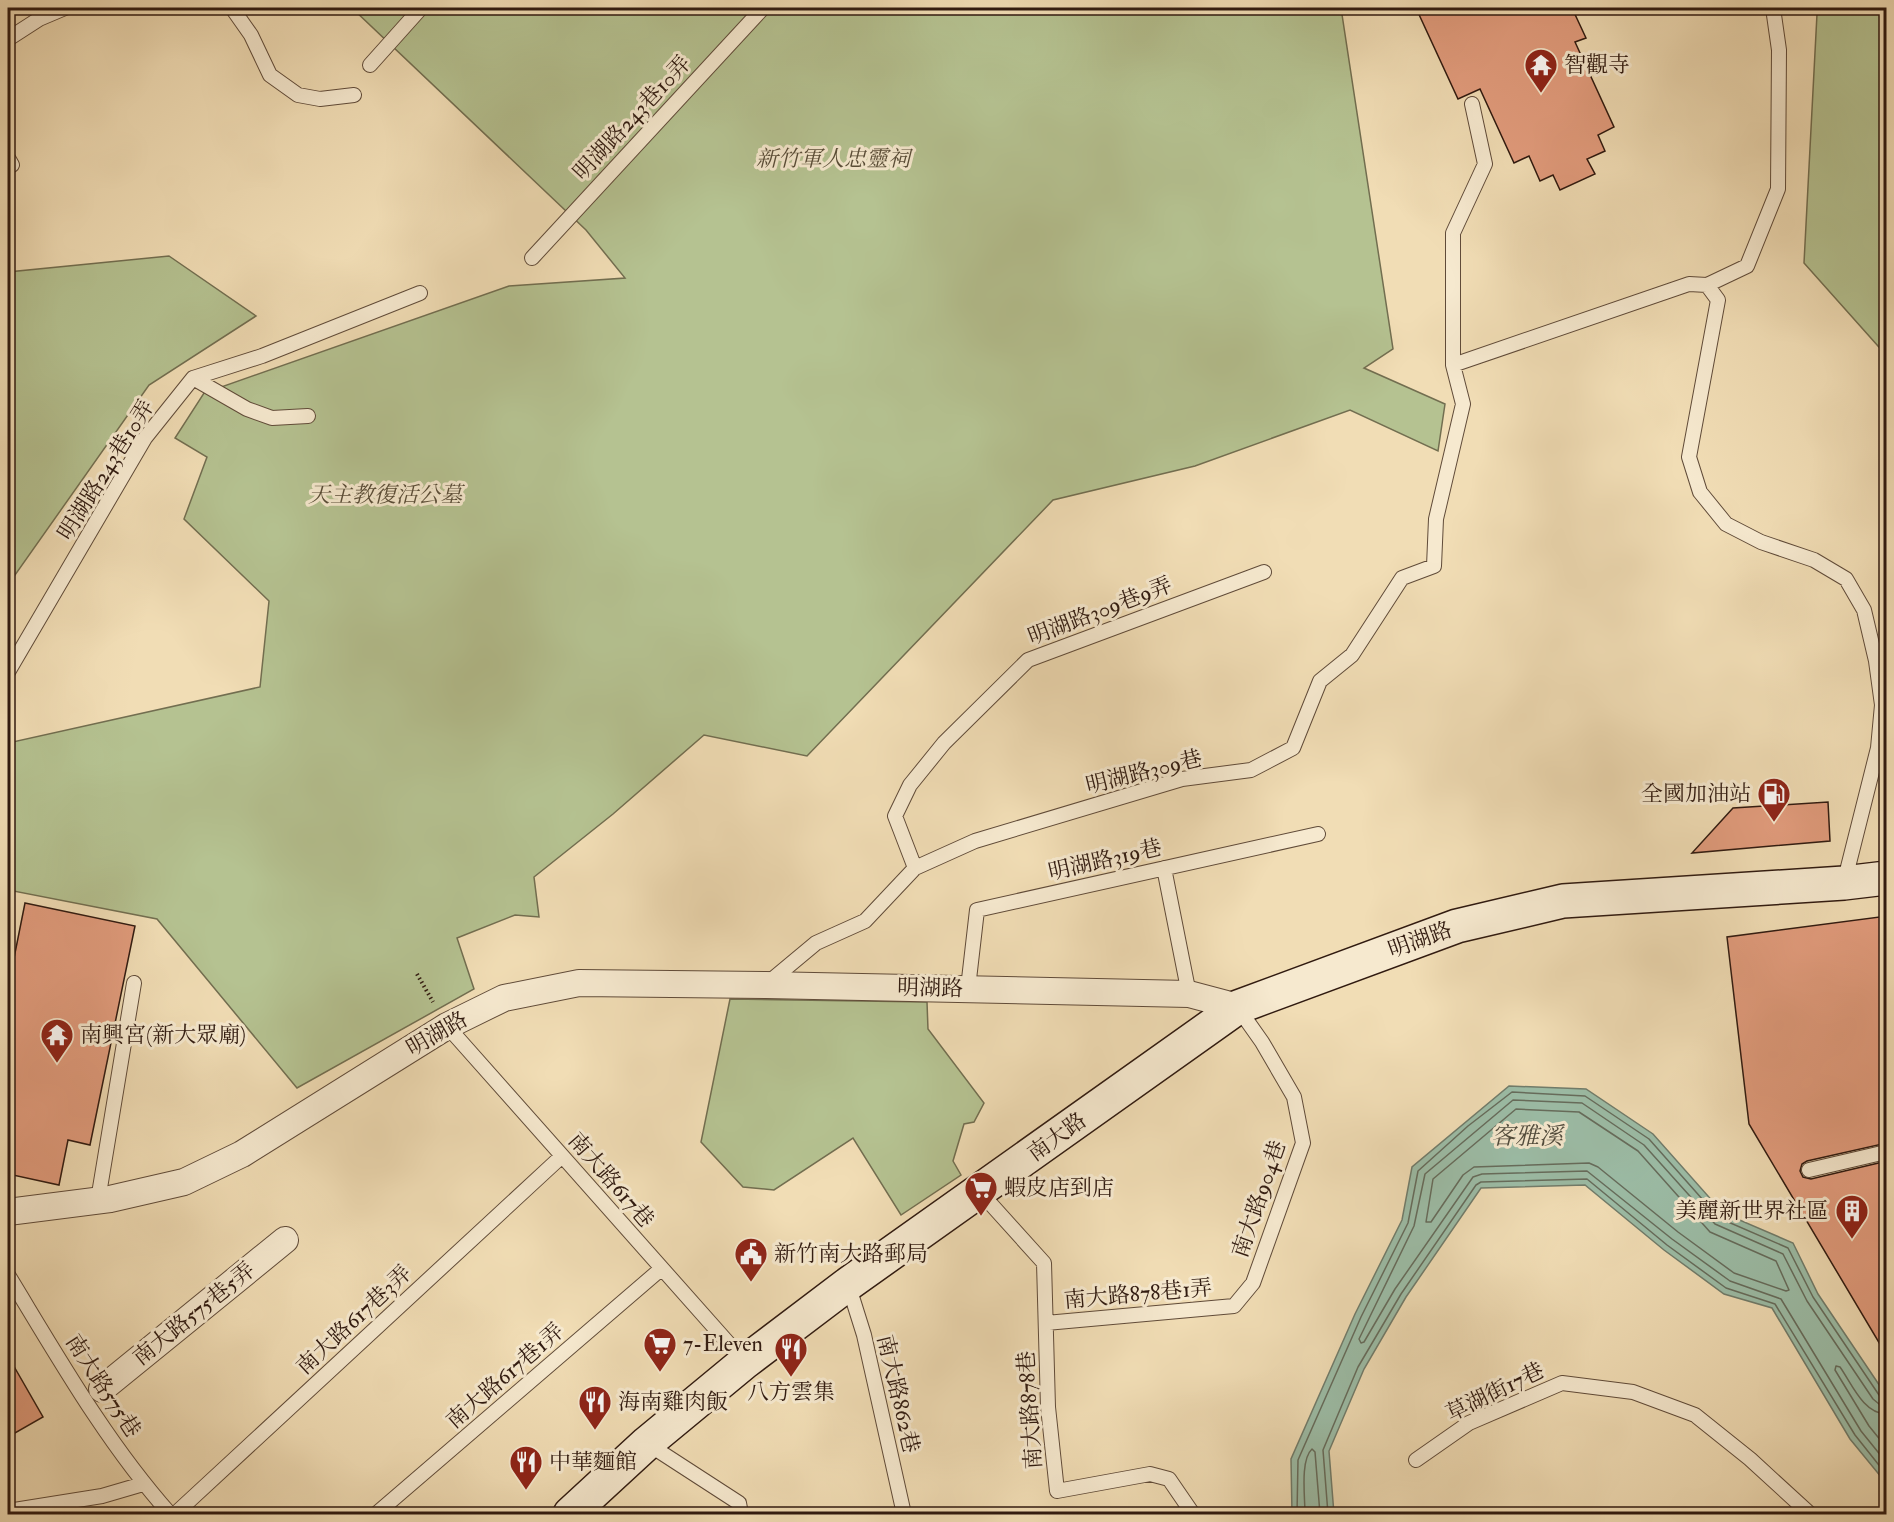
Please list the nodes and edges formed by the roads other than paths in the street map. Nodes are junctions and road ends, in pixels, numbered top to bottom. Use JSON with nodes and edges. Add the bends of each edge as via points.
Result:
{"nodes":[{"id":1,"x":65,"y":8,"type":"edge"},
{"id":2,"x":232,"y":8,"type":"edge"},
{"id":3,"x":421,"y":8,"type":"edge"},
{"id":4,"x":763,"y":8,"type":"edge"},
{"id":5,"x":1773,"y":8,"type":"edge"},
{"id":6,"x":8,"y":39,"type":"edge"},
{"id":7,"x":370,"y":65,"type":"dead end"},
{"id":8,"x":354,"y":95,"type":"dead end"},
{"id":9,"x":1472,"y":104,"type":"dead end"},
{"id":10,"x":532,"y":258,"type":"dead end"},
{"id":11,"x":1707,"y":285,"type":"junction"},
{"id":12,"x":420,"y":293,"type":"dead end"},
{"id":13,"x":1453,"y":365,"type":"junction"},
{"id":14,"x":192,"y":378,"type":"junction"},
{"id":15,"x":308,"y":416,"type":"dead end"},
{"id":16,"x":1264,"y":572,"type":"dead end"},
{"id":17,"x":8,"y":672,"type":"edge"},
{"id":18,"x":1318,"y":834,"type":"dead end"},
{"id":19,"x":915,"y":868,"type":"junction"},
{"id":20,"x":1164,"y":868,"type":"junction"},
{"id":21,"x":1885,"y":874,"type":"edge"},
{"id":22,"x":1844,"y":883,"type":"junction"},
{"id":23,"x":134,"y":983,"type":"dead end"},
{"id":24,"x":766,"y":985,"type":"junction"},
{"id":25,"x":968,"y":988,"type":"junction"},
{"id":26,"x":1188,"y":994,"type":"junction"},
{"id":27,"x":1238,"y":1007,"type":"junction"},
{"id":28,"x":447,"y":1026,"type":"junction"},
{"id":29,"x":1887,"y":1152,"type":"edge"},
{"id":30,"x":562,"y":1156,"type":"junction"},
{"id":31,"x":1809,"y":1170,"type":"dead end"},
{"id":32,"x":980,"y":1192,"type":"junction"},
{"id":33,"x":98,"y":1200,"type":"junction"},
{"id":34,"x":8,"y":1212,"type":"edge"},
{"id":35,"x":285,"y":1240,"type":"dead end"},
{"id":36,"x":662,"y":1269,"type":"junction"},
{"id":37,"x":8,"y":1275,"type":"edge"},
{"id":38,"x":848,"y":1284,"type":"junction"},
{"id":39,"x":1234,"y":1306,"type":"joint"},
{"id":40,"x":1046,"y":1323,"type":"junction"},
{"id":41,"x":745,"y":1362,"type":"junction"},
{"id":42,"x":102,"y":1389,"type":"dead end"},
{"id":43,"x":647,"y":1443,"type":"junction"},
{"id":44,"x":1416,"y":1460,"type":"dead end"},
{"id":45,"x":143,"y":1484,"type":"junction"},
{"id":46,"x":8,"y":1511,"type":"edge"},
{"id":47,"x":170,"y":1515,"type":"edge"},
{"id":48,"x":175,"y":1515,"type":"edge"},
{"id":49,"x":376,"y":1515,"type":"edge"},
{"id":50,"x":570,"y":1515,"type":"edge"},
{"id":51,"x":741,"y":1515,"type":"edge"},
{"id":52,"x":904,"y":1515,"type":"edge"},
{"id":53,"x":1193,"y":1515,"type":"edge"},
{"id":54,"x":1810,"y":1515,"type":"edge"}],
"edges":[{"from":1,"to":6,"type":"lane"},
{"from":2,"to":8,"type":"lane","via":[[251,35],[270,75],[298,95],[320,99]]},
{"from":3,"to":7,"type":"lane"},
{"from":4,"to":10,"type":"lane","name":"明湖路243巷10弄"},
{"from":5,"to":11,"type":"lane","via":[[1779,50],[1778,189],[1747,266]]},
{"from":9,"to":13,"type":"lane","via":[[1485,164],[1453,233]]},
{"from":11,"to":13,"type":"lane","via":[[1689,284]]},
{"from":11,"to":22,"type":"lane","via":[[1718,300],[1689,457],[1700,492],[1726,524],[1761,542],[1814,560],[1846,579],[1864,610],[1872,641],[1882,705],[1878,748]]},
{"from":12,"to":14,"type":"lane","via":[[262,356]]},
{"from":13,"to":19,"type":"lane","name":"明湖路309巷","via":[[1463,404],[1436,519],[1434,566],[1402,578],[1352,656],[1320,681],[1293,748],[1251,770],[1182,779],[975,841]]},
{"from":14,"to":15,"type":"lane","via":[[247,409],[272,418]]},
{"from":14,"to":17,"type":"lane","name":"明湖路243巷10弄","via":[[145,438]]},
{"from":16,"to":19,"type":"lane","name":"明湖路309巷9弄","via":[[1028,660],[944,743],[910,785],[895,816]]},
{"from":18,"to":20,"type":"lane","name":"明湖路319巷"},
{"from":19,"to":24,"type":"lane","name":"明湖路309巷","via":[[865,921],[816,944]]},
{"from":20,"to":25,"type":"lane","name":"明湖路319巷","via":[[977,910]]},
{"from":20,"to":26,"type":"lane"},
{"from":21,"to":22,"type":"main road","name":"明湖路"},
{"from":22,"to":27,"type":"main road","name":"明湖路","via":[[1563,902],[1457,926]]},
{"from":23,"to":33,"type":"lane"},
{"from":24,"to":25,"type":"street","name":"明湖路"},
{"from":24,"to":28,"type":"street","name":"明湖路","via":[[579,983],[504,998]]},
{"from":25,"to":26,"type":"street","name":"明湖路"},
{"from":26,"to":27,"type":"street","name":"明湖路"},
{"from":27,"to":32,"type":"main road","name":"南大路"},
{"from":27,"to":39,"type":"lane","name":"南大路904巷","via":[[1294,1097],[1303,1143],[1253,1283]]},
{"from":28,"to":30,"type":"lane","name":"南大路617巷"},
{"from":28,"to":33,"type":"street","name":"明湖路","via":[[242,1154],[184,1182]]},
{"from":29,"to":31,"type":"lane"},
{"from":30,"to":36,"type":"lane","name":"南大路617巷"},
{"from":30,"to":48,"type":"lane","name":"南大路617巷3弄"},
{"from":32,"to":38,"type":"main road","name":"南大路"},
{"from":32,"to":40,"type":"lane","name":"南大路878巷","via":[[1044,1263]]},
{"from":33,"to":34,"type":"street","name":"明湖路"},
{"from":35,"to":42,"type":"street","name":"南大路575巷5弄"},
{"from":36,"to":41,"type":"lane","name":"南大路617巷"},
{"from":36,"to":49,"type":"lane","name":"南大路617巷1弄"},
{"from":37,"to":45,"type":"lane","name":"南大路575巷","via":[[87,1403]]},
{"from":38,"to":41,"type":"main road","name":"南大路"},
{"from":38,"to":52,"type":"lane","name":"南大路862巷","via":[[864,1335]]},
{"from":39,"to":40,"type":"lane","name":"南大路878巷1弄"},
{"from":40,"to":53,"type":"lane","name":"南大路878巷","via":[[1048,1407],[1057,1491],[1150,1474],[1169,1479]]},
{"from":41,"to":43,"type":"main road","name":"南大路"},
{"from":43,"to":50,"type":"main road","name":"南大路"},
{"from":43,"to":51,"type":"lane","via":[[739,1503]]},
{"from":44,"to":54,"type":"lane","name":"草湖街17巷","via":[[1469,1424],[1562,1383],[1633,1392],[1695,1415]]},
{"from":45,"to":46,"type":"lane","via":[[102,1496]]},
{"from":45,"to":47,"type":"lane","name":"南大路575巷"}]}
